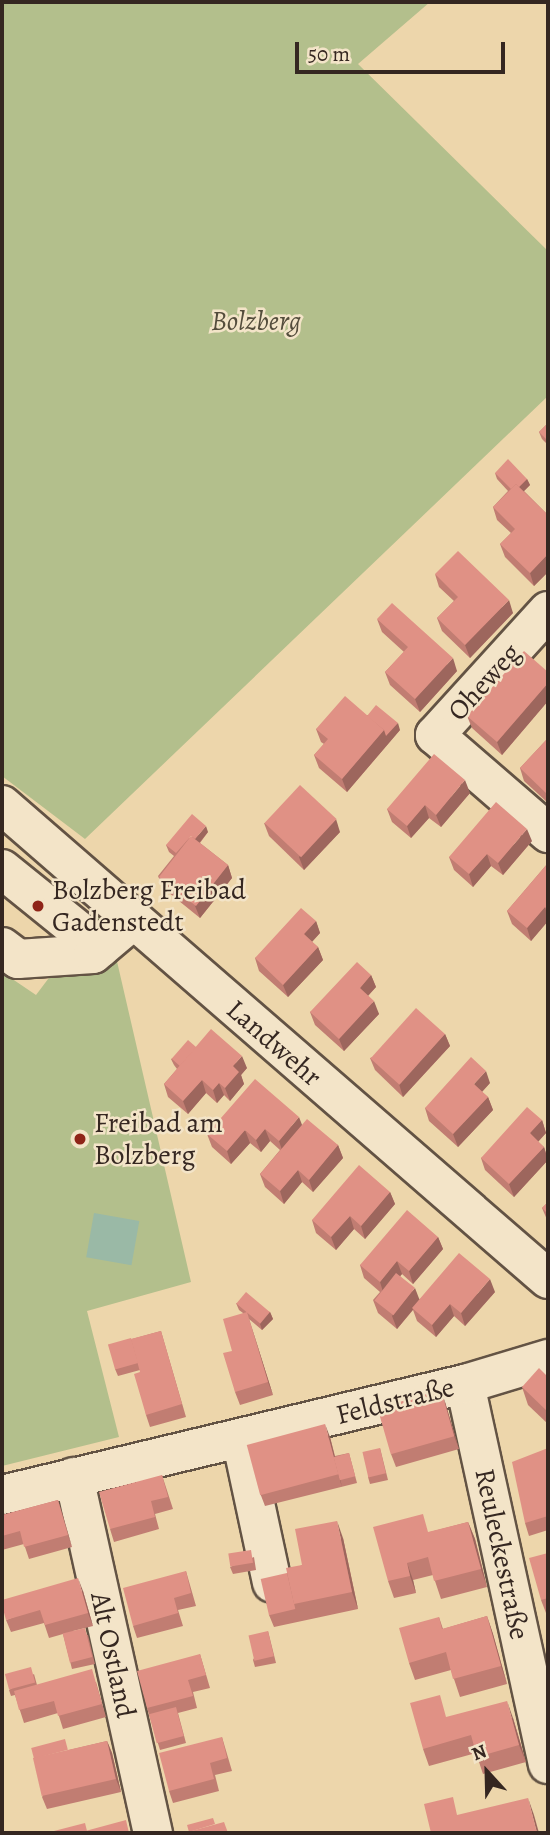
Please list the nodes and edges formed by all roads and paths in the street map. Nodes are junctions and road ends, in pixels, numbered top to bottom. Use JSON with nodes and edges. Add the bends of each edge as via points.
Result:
{"nodes":[{"id":1,"x":548,"y":611,"type":"edge"},
{"id":2,"x":2,"y":805,"type":"edge"},
{"id":3,"x":548,"y":833,"type":"edge"},
{"id":4,"x":2,"y":869,"type":"edge"},
{"id":5,"x":131,"y":922,"type":"junction"},
{"id":6,"x":2,"y":947,"type":"edge"},
{"id":7,"x":100,"y":948,"type":"junction"},
{"id":8,"x":548,"y":1279,"type":"edge"},
{"id":9,"x":548,"y":1359,"type":"edge"},
{"id":10,"x":465,"y":1384,"type":"junction"},
{"id":11,"x":241,"y":1438,"type":"junction"},
{"id":12,"x":74,"y":1477,"type":"junction"},
{"id":13,"x":2,"y":1495,"type":"edge"},
{"id":14,"x":272,"y":1583,"type":"edge"},
{"id":15,"x":548,"y":1764,"type":"edge"},
{"id":16,"x":153,"y":1833,"type":"edge"}],
"edges":[{"from":1,"to":3,"type":"street","name":"Oheweg","via":[[435,735]]},
{"from":2,"to":5,"type":"street","name":"Landwehr"},
{"from":4,"to":7,"type":"street"},
{"from":5,"to":7,"type":"street"},
{"from":5,"to":8,"type":"street","name":"Landwehr"},
{"from":6,"to":7,"type":"street","via":[[18,959],[93,954]]},
{"from":9,"to":10,"type":"street","name":"Feldstraße"},
{"from":10,"to":11,"type":"street","name":"Feldstraße"},
{"from":10,"to":15,"type":"street","name":"Reuleckestraße"},
{"from":11,"to":12,"type":"street","name":"Feldstraße"},
{"from":11,"to":14,"type":"street"},
{"from":12,"to":13,"type":"street","name":"Feldstraße"},
{"from":12,"to":16,"type":"street","name":"Alt Ostland"}]}
